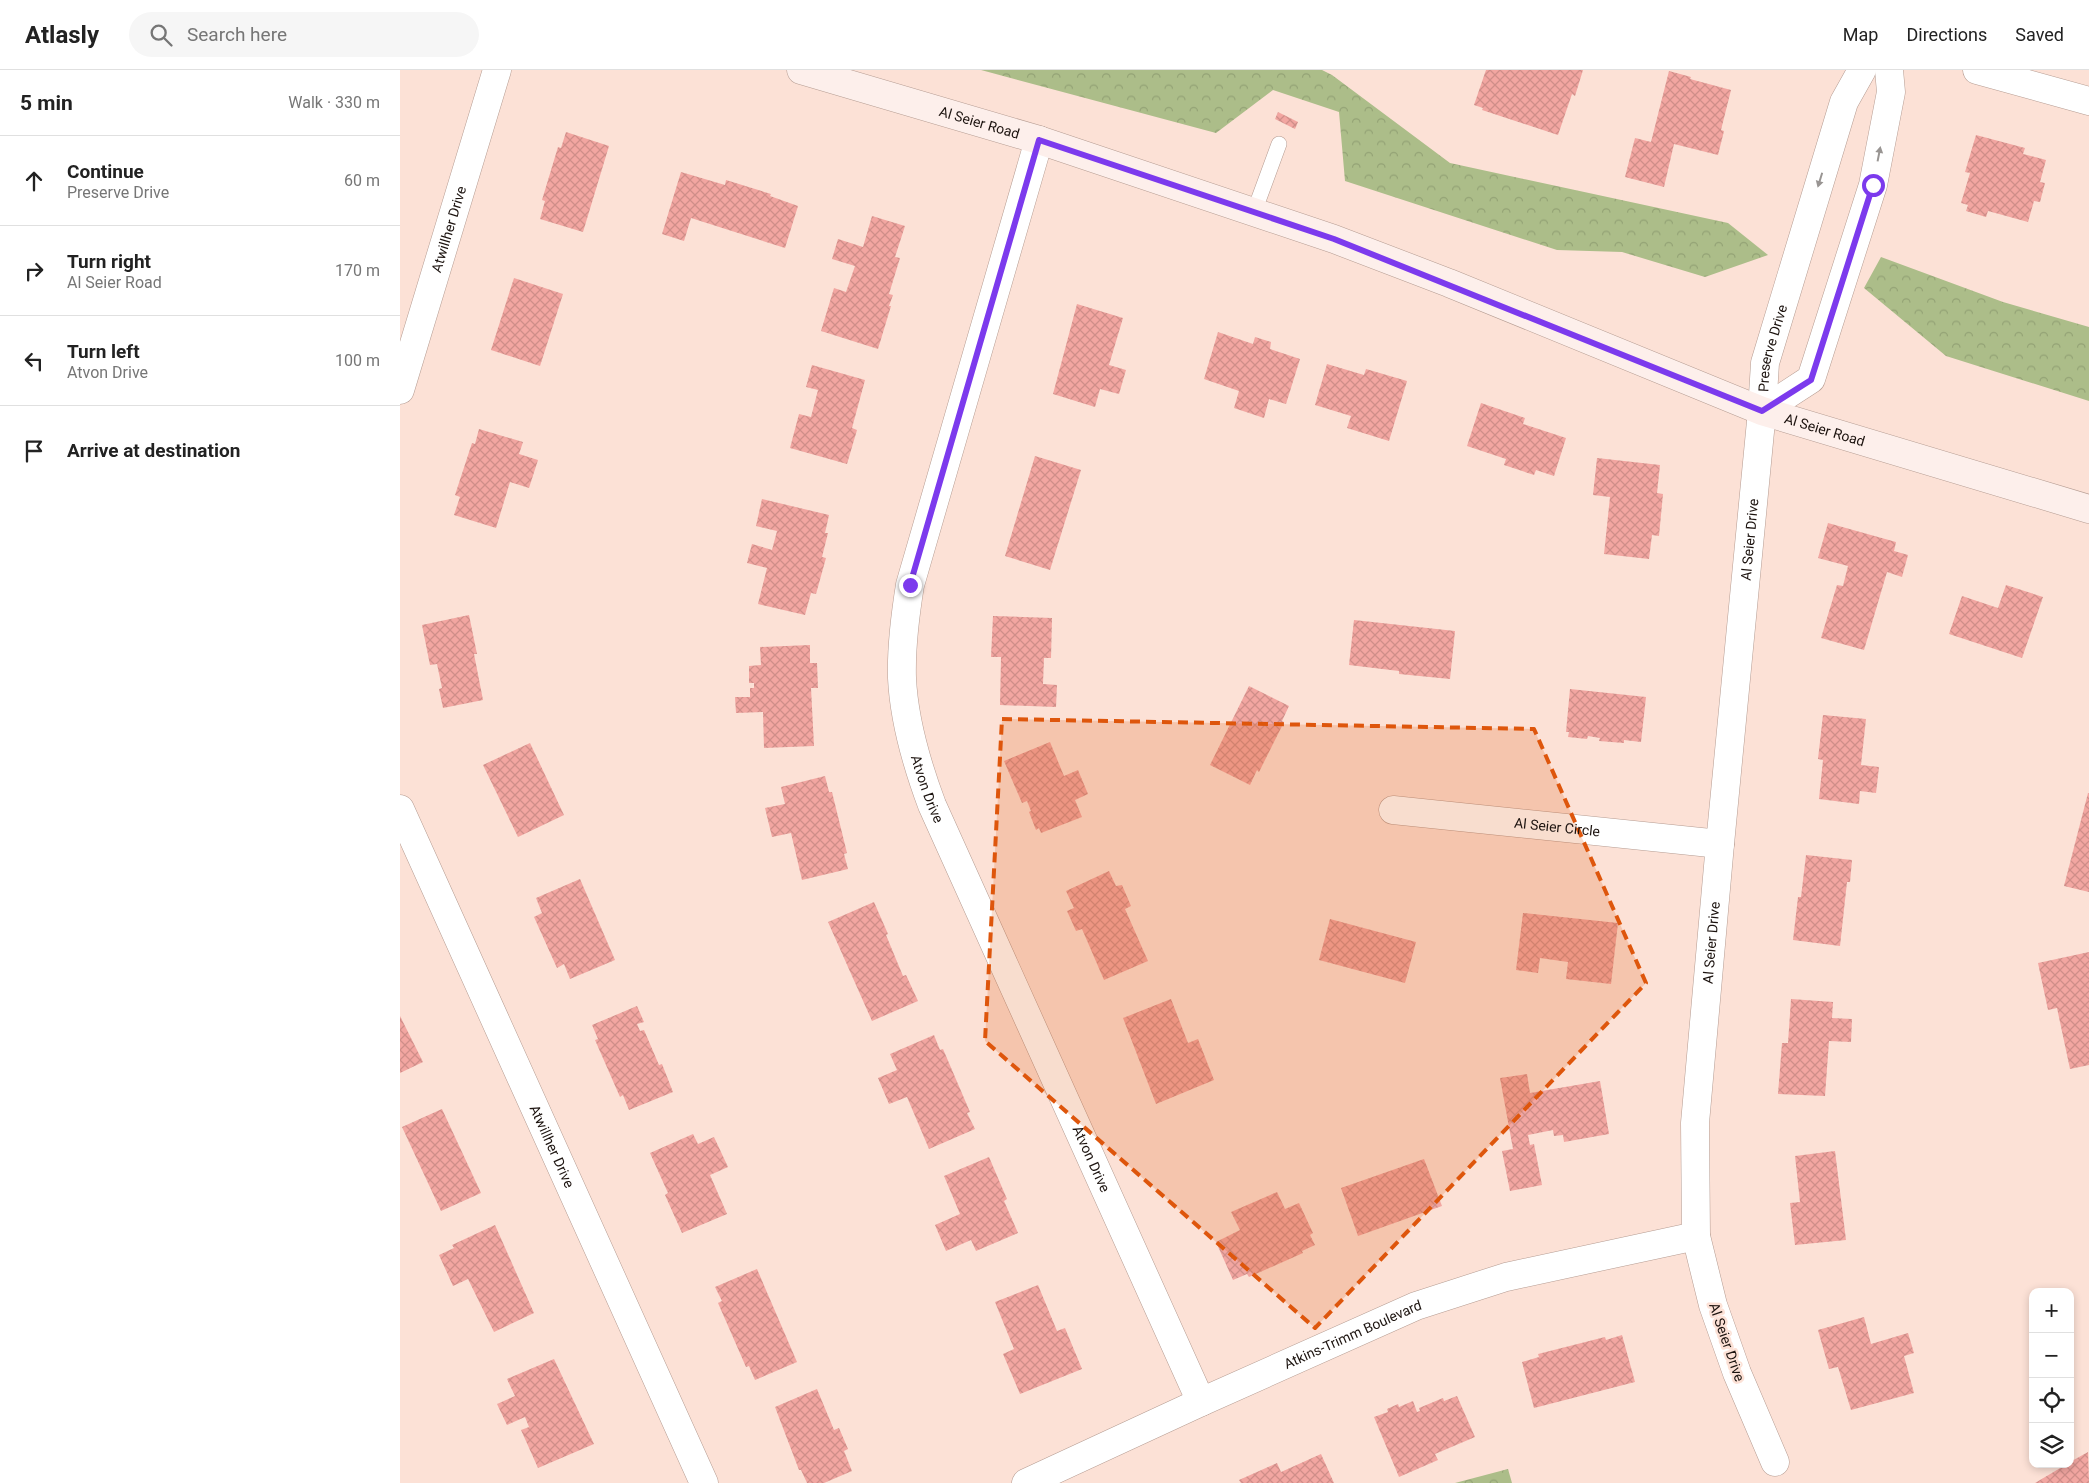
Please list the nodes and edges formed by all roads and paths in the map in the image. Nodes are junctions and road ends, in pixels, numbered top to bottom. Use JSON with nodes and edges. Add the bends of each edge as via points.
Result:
{"nodes":[{"id":1,"x":497,"y":70,"type":"edge"},
{"id":2,"x":801,"y":70,"type":"edge"},
{"id":3,"x":1862,"y":70,"type":"edge"},
{"id":4,"x":1888,"y":70,"type":"edge"},
{"id":5,"x":1977,"y":70,"type":"edge"},
{"id":6,"x":2089,"y":101,"type":"edge"},
{"id":7,"x":1039,"y":140,"type":"junction"},
{"id":8,"x":1279,"y":144,"type":"dead end"},
{"id":9,"x":1254,"y":212,"type":"junction"},
{"id":10,"x":400,"y":390,"type":"edge"},
{"id":11,"x":1762,"y":411,"type":"junction"},
{"id":12,"x":2089,"y":509,"type":"edge"},
{"id":13,"x":400,"y":810,"type":"edge"},
{"id":14,"x":1393,"y":810,"type":"dead end"},
{"id":15,"x":1720,"y":844,"type":"junction"},
{"id":16,"x":1696,"y":1236,"type":"junction"},
{"id":17,"x":1201,"y":1402,"type":"junction"},
{"id":18,"x":1775,"y":1462,"type":"dead end"},
{"id":19,"x":704,"y":1483,"type":"edge"},
{"id":20,"x":1026,"y":1483,"type":"edge"}],
"edges":[{"from":1,"to":10,"type":"street","name":"Atwillher Drive"},
{"from":2,"to":7,"type":"street","name":"Al Seier Road"},
{"from":3,"to":11,"type":"street","name":"Preserve Drive","one_way":true,"via":[[1844,102],[1764,363]]},
{"from":11,"to":4,"type":"street","name":"Preserve Drive","one_way":true,"via":[[1811,380],[1873,185],[1891,92]]},
{"from":5,"to":6,"type":"street"},
{"from":7,"to":9,"type":"street","name":"Al Seier Road"},
{"from":7,"to":17,"type":"street","name":"Atvon Drive","via":[[910,585],[903,635],[902,678],[907,717],[917,764],[932,806]]},
{"from":8,"to":9,"type":"lane"},
{"from":9,"to":11,"type":"street","name":"Al Seier Road","via":[[1440,280]]},
{"from":11,"to":12,"type":"street","name":"Al Seier Road"},
{"from":11,"to":15,"type":"street","name":"Al Seier Drive"},
{"from":13,"to":19,"type":"street","name":"Atwillher Drive"},
{"from":14,"to":15,"type":"street","name":"Al Seier Circle"},
{"from":15,"to":16,"type":"street","name":"Al Seier Drive","via":[[1695,1123]]},
{"from":16,"to":17,"type":"street","name":"Atkins-Trimm Boulevard","via":[[1506,1277],[1416,1306]]},
{"from":16,"to":18,"type":"street","name":"Al Seier Drive","via":[[1713,1305],[1734,1365]]},
{"from":17,"to":20,"type":"street","name":"Atkins-Trimm Boulevard"}]}
